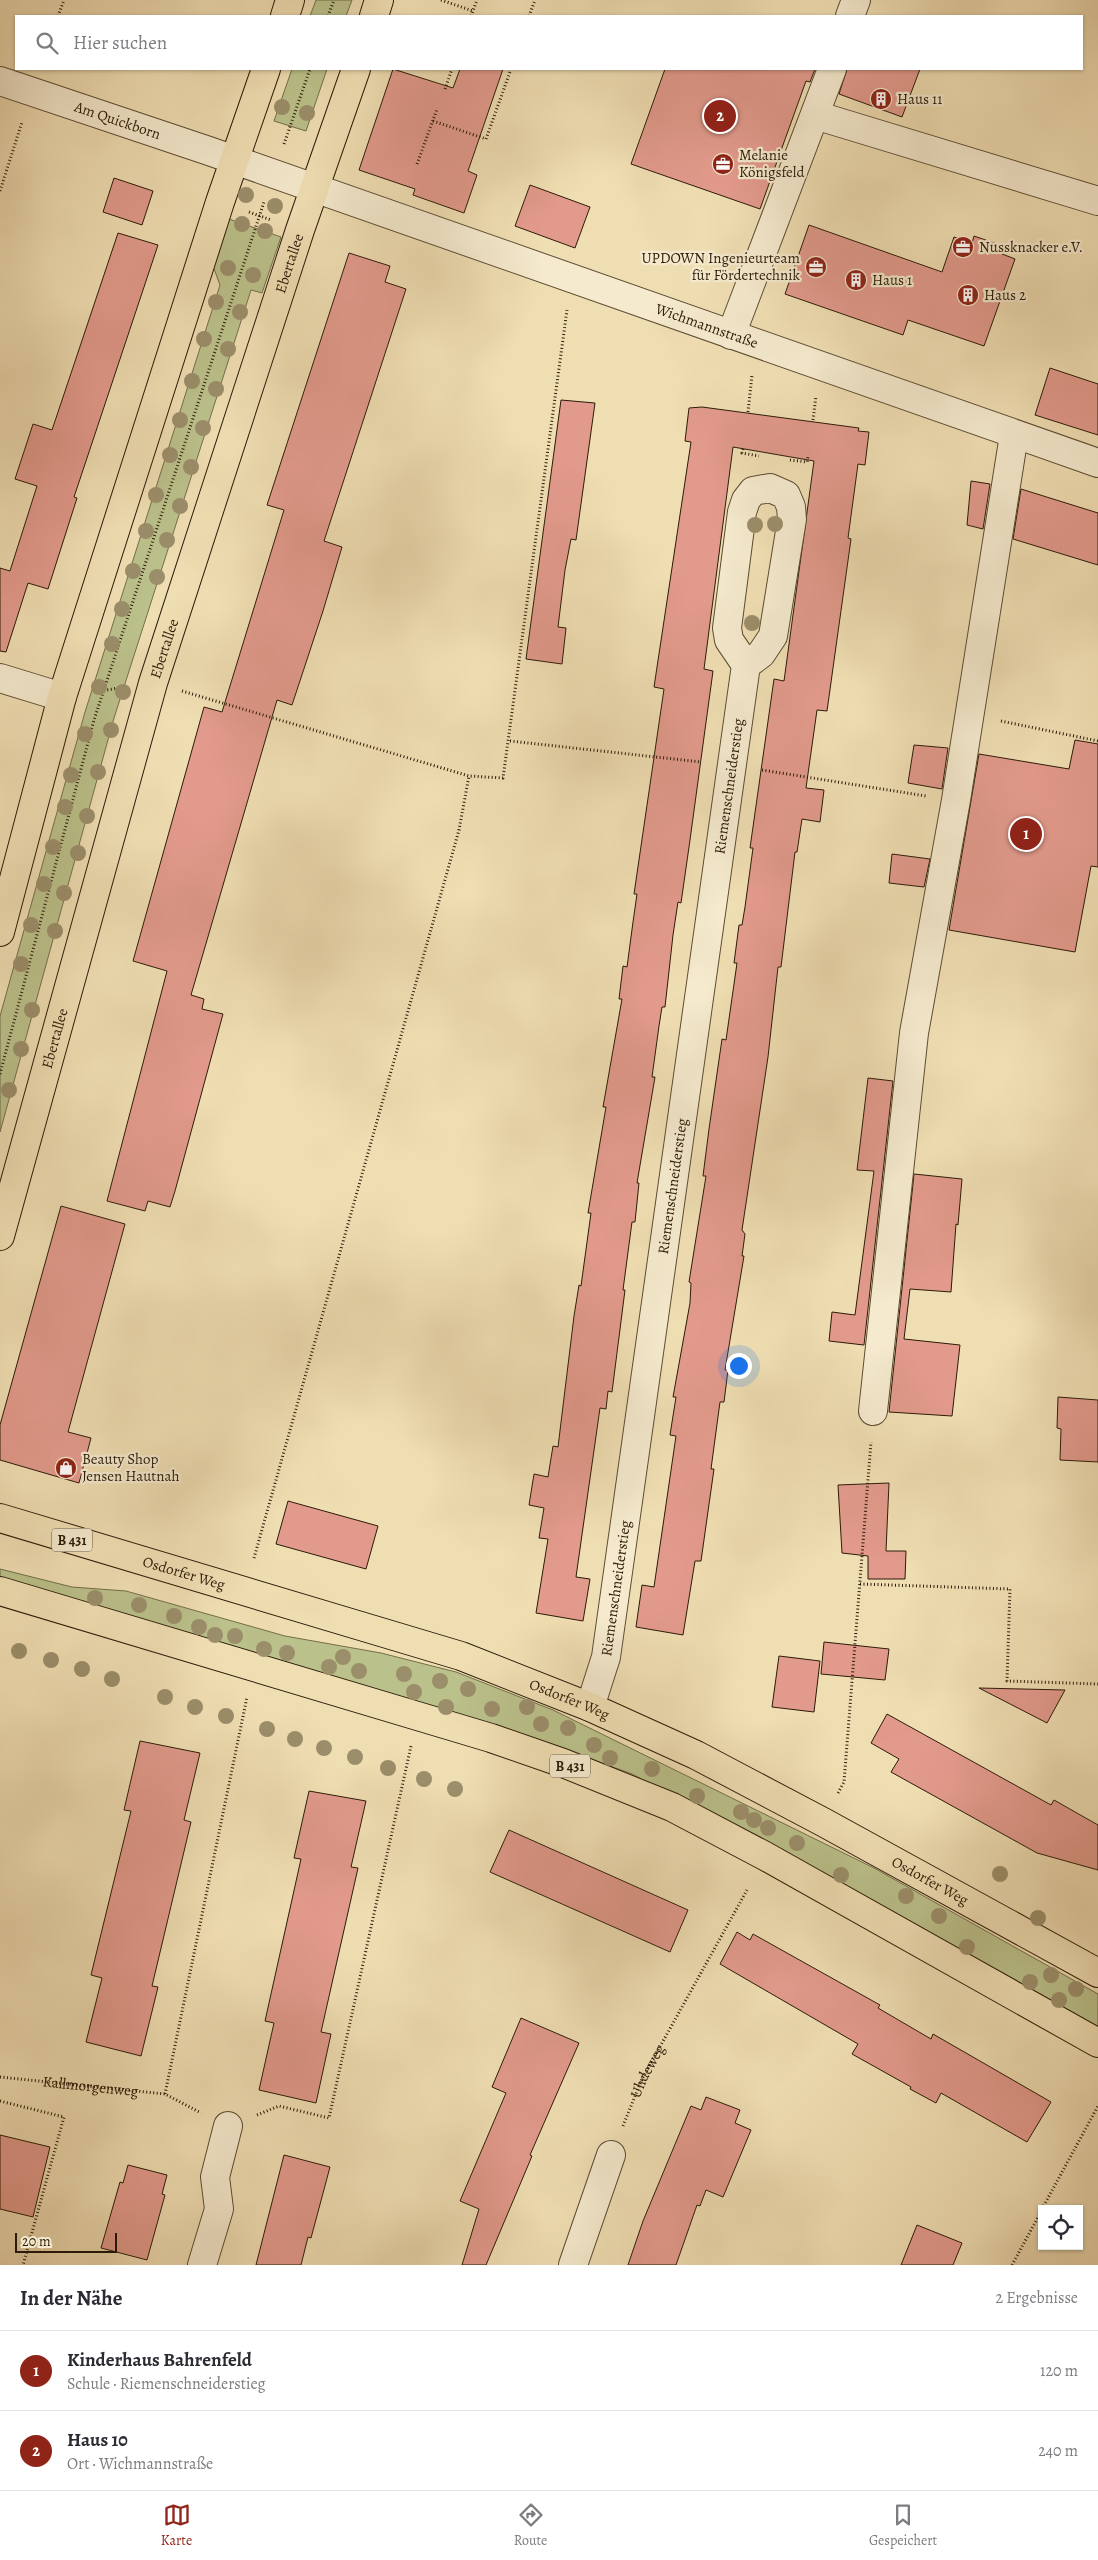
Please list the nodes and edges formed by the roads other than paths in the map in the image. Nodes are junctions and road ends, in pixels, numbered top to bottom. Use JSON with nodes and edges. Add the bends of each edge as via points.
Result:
{"nodes":[{"id":1,"x":290,"y":0,"type":"edge"},
{"id":2,"x":379,"y":0,"type":"edge"},
{"id":3,"x":856,"y":0,"type":"edge"},
{"id":4,"x":285,"y":15,"type":"edge"},
{"id":5,"x":374,"y":15,"type":"edge"},
{"id":6,"x":850,"y":15,"type":"edge"},
{"id":7,"x":266,"y":70,"type":"edge"},
{"id":8,"x":356,"y":70,"type":"edge"},
{"id":9,"x":832,"y":70,"type":"edge"},
{"id":10,"x":0,"y":81,"type":"edge"},
{"id":11,"x":815,"y":115,"type":"junction"},
{"id":12,"x":234,"y":161,"type":"junction"},
{"id":13,"x":313,"y":189,"type":"junction"},
{"id":14,"x":1098,"y":201,"type":"edge"},
{"id":15,"x":731,"y":335,"type":"junction"},
{"id":16,"x":1014,"y":435,"type":"junction"},
{"id":17,"x":1098,"y":463,"type":"edge"},
{"id":18,"x":746,"y":665,"type":"junction"},
{"id":19,"x":0,"y":678,"type":"edge"},
{"id":20,"x":62,"y":697,"type":"junction"},
{"id":21,"x":0,"y":932,"type":"edge"},
{"id":22,"x":0,"y":1236,"type":"edge"},
{"id":23,"x":873,"y":1411,"type":"road end"},
{"id":24,"x":0,"y":1518,"type":"edge"},
{"id":25,"x":0,"y":1591,"type":"edge"},
{"id":26,"x":590,"y":1707,"type":"junction"},
{"id":27,"x":1098,"y":1973,"type":"edge"},
{"id":28,"x":1098,"y":2043,"type":"edge"},
{"id":29,"x":228,"y":2126,"type":"dead end"},
{"id":30,"x":611,"y":2155,"type":"road end"},
{"id":31,"x":202,"y":2265,"type":"edge"},
{"id":32,"x":573,"y":2265,"type":"edge"}],
"edges":[{"from":1,"to":4,"type":"main road"},
{"from":2,"to":5,"type":"main road"},
{"from":3,"to":6,"type":"street"},
{"from":7,"to":12,"type":"main road"},
{"from":8,"to":13,"type":"main road","name":"Ebertallee"},
{"from":9,"to":11,"type":"street"},
{"from":10,"to":12,"type":"street","name":"Am Quickborn"},
{"from":11,"to":14,"type":"street"},
{"from":11,"to":15,"type":"street"},
{"from":12,"to":13,"type":"street","name":"Am Quickborn"},
{"from":12,"to":20,"type":"main road"},
{"from":13,"to":15,"type":"street","name":"Wichmannstraße"},
{"from":13,"to":22,"type":"main road","name":"Ebertallee","via":[[153,683]]},
{"from":15,"to":16,"type":"street","name":"Wichmannstraße"},
{"from":16,"to":17,"type":"street","name":"Wichmannstraße"},
{"from":16,"to":23,"type":"street","via":[[956,800],[914,1032]]},
{"from":18,"to":18,"type":"street","via":[[729,640],[727,628],[742,512],[753,491],[770,488],[786,495],[792,518],[773,636],[761,654]]},
{"from":18,"to":26,"type":"street","name":"Riemenschneiderstieg","via":[[606,1657]]},
{"from":19,"to":20,"type":"street"},
{"from":20,"to":21,"type":"main road"},
{"from":24,"to":26,"type":"main road","name":"Osdorfer Weg","number":"B 431","via":[[461,1656]]},
{"from":25,"to":28,"type":"main road","number":"B 431","via":[[420,1717],[563,1763],[672,1807]]},
{"from":26,"to":27,"type":"main road","name":"Osdorfer Weg","number":"B 431","via":[[696,1755]]},
{"from":29,"to":31,"type":"street","via":[[215,2177],[219,2209]]},
{"from":30,"to":32,"type":"street"}]}
